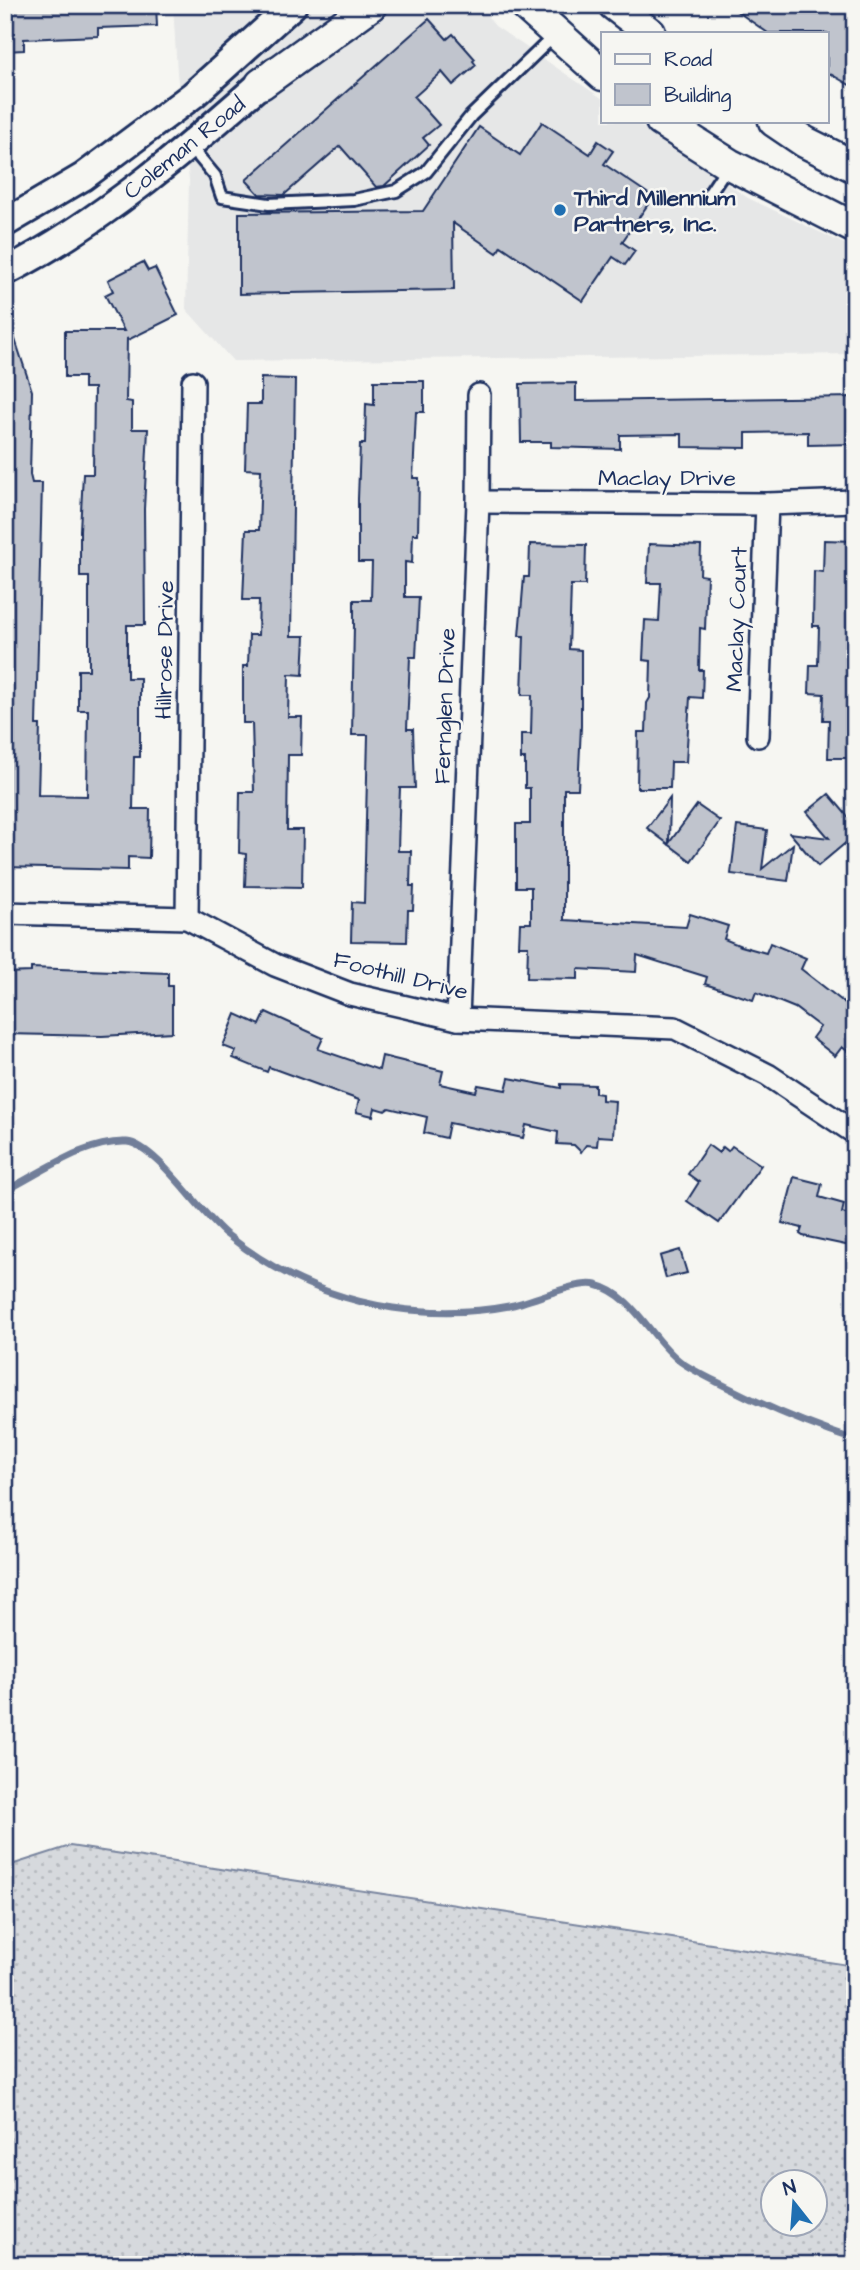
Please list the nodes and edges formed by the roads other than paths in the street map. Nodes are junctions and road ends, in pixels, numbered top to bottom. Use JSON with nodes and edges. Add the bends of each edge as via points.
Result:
{"nodes":[{"id":1,"x":293,"y":5,"type":"edge"},
{"id":2,"x":350,"y":5,"type":"edge"},
{"id":3,"x":370,"y":5,"type":"edge"},
{"id":4,"x":510,"y":5,"type":"edge"},
{"id":5,"x":614,"y":5,"type":"edge"},
{"id":6,"x":541,"y":21,"type":"edge"},
{"id":7,"x":649,"y":32,"type":"edge"},
{"id":8,"x":601,"y":73,"type":"edge"},
{"id":9,"x":261,"y":84,"type":"junction"},
{"id":10,"x":663,"y":122,"type":"edge"},
{"id":11,"x":775,"y":122,"type":"edge"},
{"id":12,"x":190,"y":146,"type":"junction"},
{"id":13,"x":729,"y":164,"type":"junction"},
{"id":14,"x":855,"y":167,"type":"edge"},
{"id":15,"x":83,"y":177,"type":"junction"},
{"id":16,"x":707,"y":197,"type":"dead end"},
{"id":17,"x":5,"y":223,"type":"edge"},
{"id":18,"x":855,"y":228,"type":"edge"},
{"id":19,"x":5,"y":242,"type":"edge"},
{"id":20,"x":5,"y":272,"type":"edge"},
{"id":21,"x":194,"y":382,"type":"dead end"},
{"id":22,"x":479,"y":395,"type":"dead end"},
{"id":23,"x":855,"y":501,"type":"edge"},
{"id":24,"x":478,"y":502,"type":"junction"},
{"id":25,"x":767,"y":504,"type":"junction"},
{"id":26,"x":758,"y":736,"type":"dead end"},
{"id":27,"x":5,"y":913,"type":"edge"},
{"id":28,"x":187,"y":918,"type":"junction"},
{"id":29,"x":458,"y":1019,"type":"junction"},
{"id":30,"x":855,"y":1133,"type":"edge"}],
"edges":[{"from":1,"to":15,"type":"street","name":"Coleman Road","via":[[192,95]]},
{"from":2,"to":9,"type":"street","name":"Coleman Road"},
{"from":3,"to":9,"type":"main road"},
{"from":4,"to":6,"type":"main road"},
{"from":5,"to":7,"type":"main road"},
{"from":6,"to":8,"type":"main road"},
{"from":6,"to":12,"type":"lane","via":[[426,172],[396,191],[354,200],[268,204],[222,197],[215,176]]},
{"from":9,"to":12,"type":"street","name":"Coleman Road"},
{"from":10,"to":13,"type":"main road"},
{"from":11,"to":14,"type":"main road"},
{"from":12,"to":20,"type":"street","name":"Coleman Road","via":[[106,209]]},
{"from":13,"to":16,"type":"lane"},
{"from":13,"to":18,"type":"main road"},
{"from":15,"to":17,"type":"street","name":"Coleman Road"},
{"from":15,"to":19,"type":"street","via":[[29,228]]},
{"from":21,"to":28,"type":"street","name":"Hillrose Drive"},
{"from":22,"to":24,"type":"street","name":"Fernglen Drive"},
{"from":23,"to":25,"type":"street","name":"Maclay Drive"},
{"from":24,"to":25,"type":"street","name":"Maclay Drive"},
{"from":24,"to":29,"type":"street","name":"Fernglen Drive"},
{"from":25,"to":26,"type":"street","name":"Maclay Court"},
{"from":27,"to":28,"type":"street","name":"Foothill Drive"},
{"from":28,"to":29,"type":"street","name":"Foothill Drive","via":[[275,965],[350,994]]},
{"from":29,"to":30,"type":"street","name":"Foothill Drive","via":[[675,1028],[768,1075]]}]}
